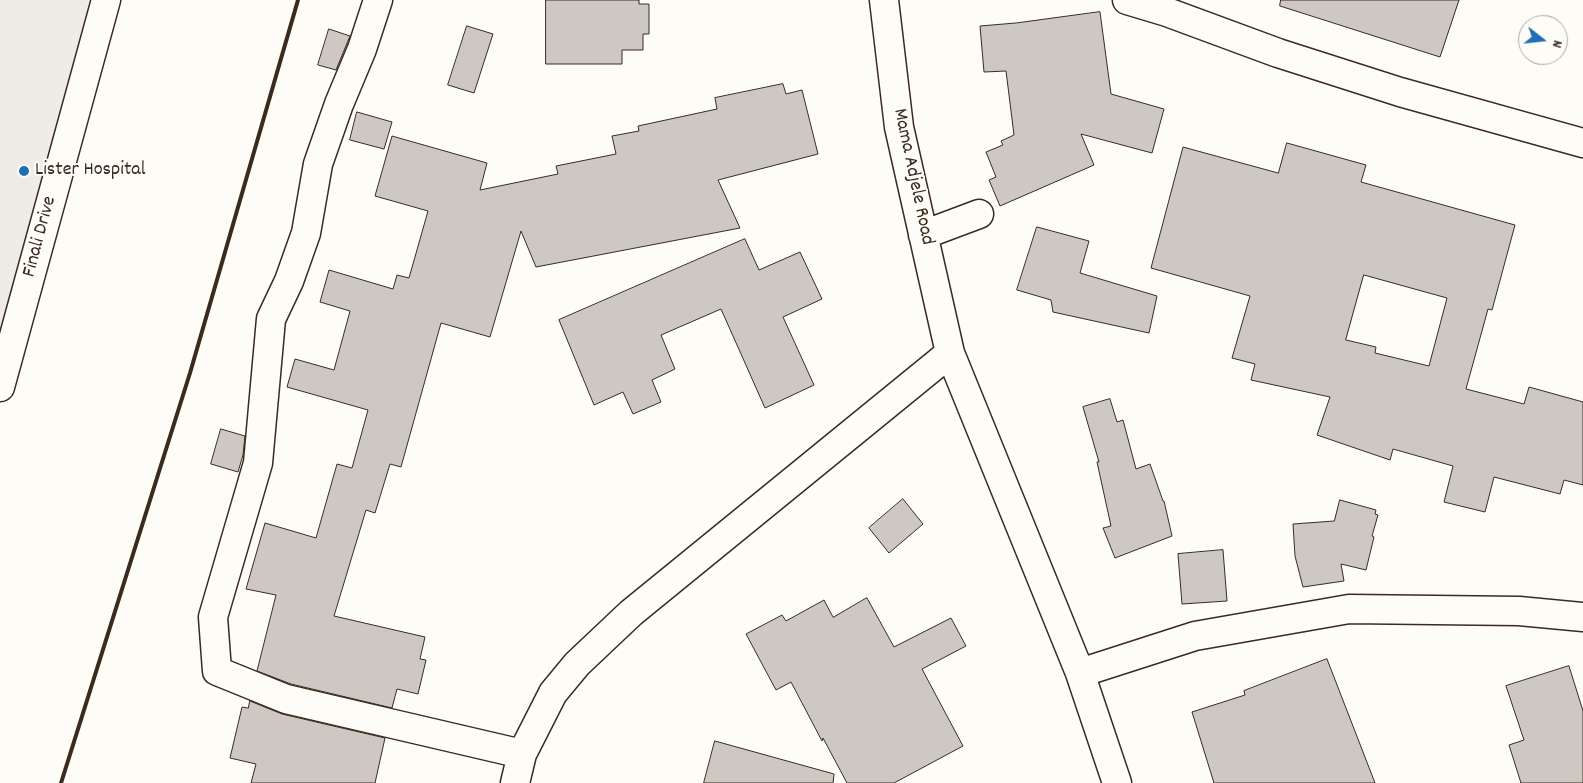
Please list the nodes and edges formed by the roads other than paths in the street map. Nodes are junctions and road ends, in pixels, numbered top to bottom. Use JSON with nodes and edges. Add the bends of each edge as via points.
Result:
{"nodes":[{"id":1,"x":106,"y":0,"type":"edge"},
{"id":2,"x":378,"y":0,"type":"edge"},
{"id":3,"x":884,"y":0,"type":"edge"},
{"id":4,"x":1127,"y":0,"type":"edge"},
{"id":5,"x":1583,"y":143,"type":"edge"},
{"id":6,"x":979,"y":214,"type":"dead end"},
{"id":7,"x":923,"y":235,"type":"junction"},
{"id":8,"x":950,"y":353,"type":"junction"},
{"id":9,"x":0,"y":387,"type":"edge"},
{"id":10,"x":1583,"y":617,"type":"edge"},
{"id":11,"x":1080,"y":672,"type":"junction"},
{"id":12,"x":522,"y":754,"type":"junction"},
{"id":13,"x":515,"y":783,"type":"edge"},
{"id":14,"x":1117,"y":783,"type":"edge"}],
"edges":[{"from":1,"to":9,"type":"street","name":"Finali Drive"},
{"from":2,"to":12,"type":"street","via":[[318,164],[306,233],[271,319],[258,463],[213,617],[218,671],[286,699]]},
{"from":3,"to":7,"type":"street","name":"Mama Adjele Road","via":[[899,127]]},
{"from":4,"to":5,"type":"street","via":[[1400,92]]},
{"from":6,"to":7,"type":"street"},
{"from":7,"to":8,"type":"street","name":"Mama Adjele Road"},
{"from":8,"to":11,"type":"street","name":"Mama Adjele Road"},
{"from":8,"to":12,"type":"street","via":[[631,613],[577,664],[553,693]]},
{"from":10,"to":11,"type":"street","via":[[1519,611],[1349,609],[1195,636]]},
{"from":11,"to":14,"type":"street","name":"Mama Adjele Road"},
{"from":12,"to":13,"type":"street"}]}
